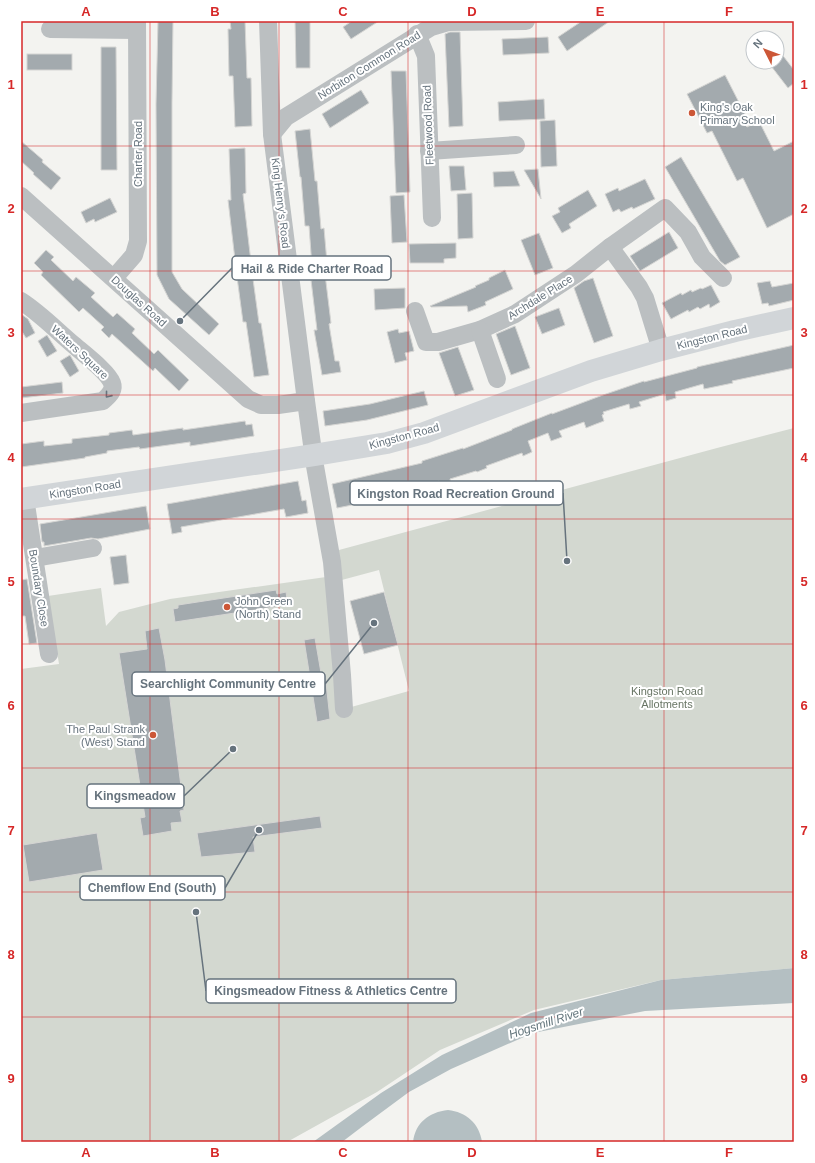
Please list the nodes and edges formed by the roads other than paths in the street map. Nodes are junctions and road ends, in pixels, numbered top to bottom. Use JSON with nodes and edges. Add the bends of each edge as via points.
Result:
{"nodes":[{"id":1,"x":268,"y":21,"type":"edge"},
{"id":2,"x":526,"y":21,"type":"edge"},
{"id":3,"x":137,"y":26,"type":"edge"},
{"id":4,"x":426,"y":27,"type":"edge"},
{"id":5,"x":50,"y":29,"type":"dead end"},
{"id":6,"x":272,"y":134,"type":"junction"},
{"id":7,"x":516,"y":145,"type":"dead end"},
{"id":8,"x":429,"y":151,"type":"junction"},
{"id":9,"x":21,"y":196,"type":"edge"},
{"id":10,"x":432,"y":218,"type":"dead end"},
{"id":11,"x":610,"y":248,"type":"junction"},
{"id":12,"x":114,"y":278,"type":"junction"},
{"id":13,"x":723,"y":278,"type":"dead end"},
{"id":14,"x":21,"y":301,"type":"edge"},
{"id":15,"x":414,"y":311,"type":"dead end"},
{"id":16,"x":794,"y":318,"type":"edge"},
{"id":17,"x":480,"y":330,"type":"junction"},
{"id":18,"x":661,"y":350,"type":"junction"},
{"id":19,"x":497,"y":379,"type":"dead end"},
{"id":20,"x":306,"y":401,"type":"junction"},
{"id":21,"x":21,"y":413,"type":"edge"},
{"id":22,"x":314,"y":456,"type":"junction"},
{"id":23,"x":23,"y":499,"type":"edge"},
{"id":24,"x":93,"y":548,"type":"dead end"},
{"id":25,"x":35,"y":558,"type":"junction"},
{"id":26,"x":49,"y":654,"type":"dead end"},
{"id":27,"x":344,"y":710,"type":"dead end"}],
"edges":[{"from":1,"to":6,"type":"street","name":"King Henry's Road"},
{"from":2,"to":4,"type":"street","name":"Norbiton Common Road","via":[[448,22]]},
{"from":3,"to":5,"type":"street"},
{"from":3,"to":12,"type":"street","name":"Charter Road","via":[[138,241],[134,255]]},
{"from":4,"to":6,"type":"street","name":"Norbiton Common Road","via":[[286,117]]},
{"from":4,"to":8,"type":"street","name":"Fleetwood Road"},
{"from":6,"to":20,"type":"street","name":"King Henry's Road"},
{"from":7,"to":8,"type":"street"},
{"from":8,"to":10,"type":"street","name":"Fleetwood Road"},
{"from":9,"to":12,"type":"street","name":"Douglas Road"},
{"from":11,"to":13,"type":"street","name":"Archdale Place","via":[[665,208],[688,232],[702,257]]},
{"from":11,"to":17,"type":"street","name":"Archdale Place","via":[[515,314]]},
{"from":11,"to":18,"type":"street","via":[[645,298]]},
{"from":12,"to":20,"type":"street","name":"Douglas Road","via":[[248,399],[261,405]]},
{"from":14,"to":21,"type":"street","name":"Waters Square","one_way":true,"via":[[36,311],[100,368],[112,382],[111,393],[103,401]]},
{"from":15,"to":17,"type":"street","name":"Archdale Place","via":[[426,342],[438,342]]},
{"from":16,"to":18,"type":"main road","name":"Kingston Road"},
{"from":17,"to":19,"type":"street"},
{"from":18,"to":22,"type":"main road","name":"Kingston Road","via":[[573,377],[424,433]]},
{"from":20,"to":22,"type":"street","name":"King Henry's Road"},
{"from":22,"to":23,"type":"main road","name":"Kingston Road"},
{"from":22,"to":27,"type":"street","name":"King Henry's Road","via":[[332,562]]},
{"from":23,"to":25,"type":"street","name":"Boundary Close"},
{"from":24,"to":25,"type":"street"},
{"from":25,"to":26,"type":"street","name":"Boundary Close"}]}
